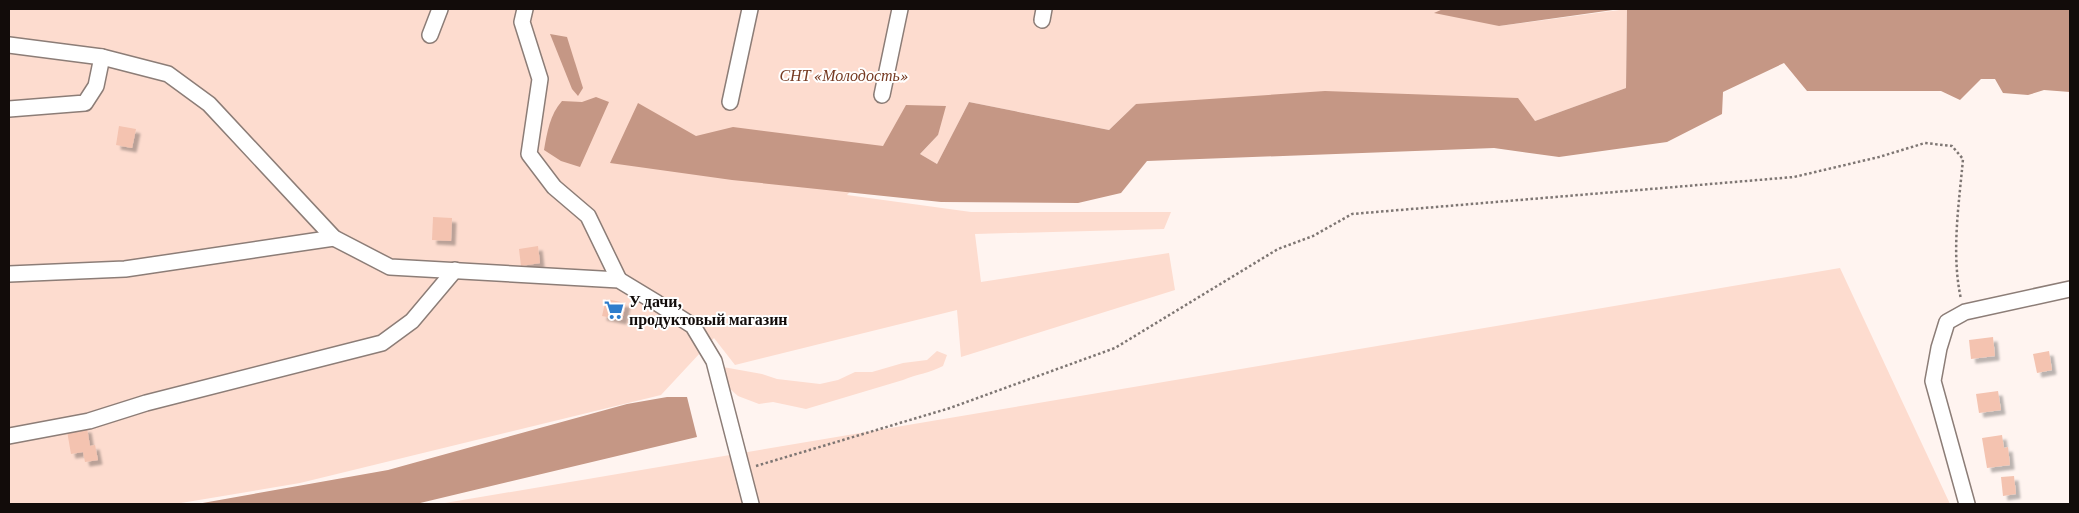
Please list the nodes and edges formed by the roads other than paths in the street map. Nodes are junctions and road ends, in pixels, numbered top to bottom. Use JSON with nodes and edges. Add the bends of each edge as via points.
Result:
{"nodes":[{"id":1,"x":440,"y":9,"type":"edge"},
{"id":2,"x":525,"y":9,"type":"edge"},
{"id":3,"x":750,"y":9,"type":"edge"},
{"id":4,"x":900,"y":9,"type":"edge"},
{"id":5,"x":430,"y":35,"type":"dead end"},
{"id":6,"x":9,"y":45,"type":"edge"},
{"id":7,"x":102,"y":57,"type":"junction"},
{"id":8,"x":882,"y":95,"type":"dead end"},
{"id":9,"x":730,"y":102,"type":"dead end"},
{"id":10,"x":9,"y":109,"type":"edge"},
{"id":11,"x":334,"y":238,"type":"junction"},
{"id":12,"x":455,"y":270,"type":"junction"},
{"id":13,"x":9,"y":274,"type":"edge"},
{"id":14,"x":619,"y":280,"type":"junction"},
{"id":15,"x":2070,"y":289,"type":"edge"},
{"id":16,"x":9,"y":436,"type":"edge"},
{"id":17,"x":751,"y":504,"type":"edge"},
{"id":18,"x":1968,"y":504,"type":"edge"}],
"edges":[{"from":1,"to":5,"type":"street"},
{"from":2,"to":14,"type":"street","via":[[522,22],[540,79],[529,154],[554,187],[588,216]]},
{"from":3,"to":9,"type":"street"},
{"from":4,"to":8,"type":"street"},
{"from":6,"to":7,"type":"street"},
{"from":7,"to":10,"type":"street","via":[[96,86],[85,103]]},
{"from":7,"to":11,"type":"street","via":[[168,74],[209,104]]},
{"from":11,"to":12,"type":"street","via":[[390,267]]},
{"from":11,"to":13,"type":"street","via":[[125,269]]},
{"from":12,"to":14,"type":"street"},
{"from":12,"to":16,"type":"street","via":[[412,321],[382,343],[146,403],[89,421]]},
{"from":14,"to":17,"type":"street","via":[[693,326],[714,361]]},
{"from":15,"to":18,"type":"street","via":[[1964,312],[1948,322],[1933,382]]}]}
